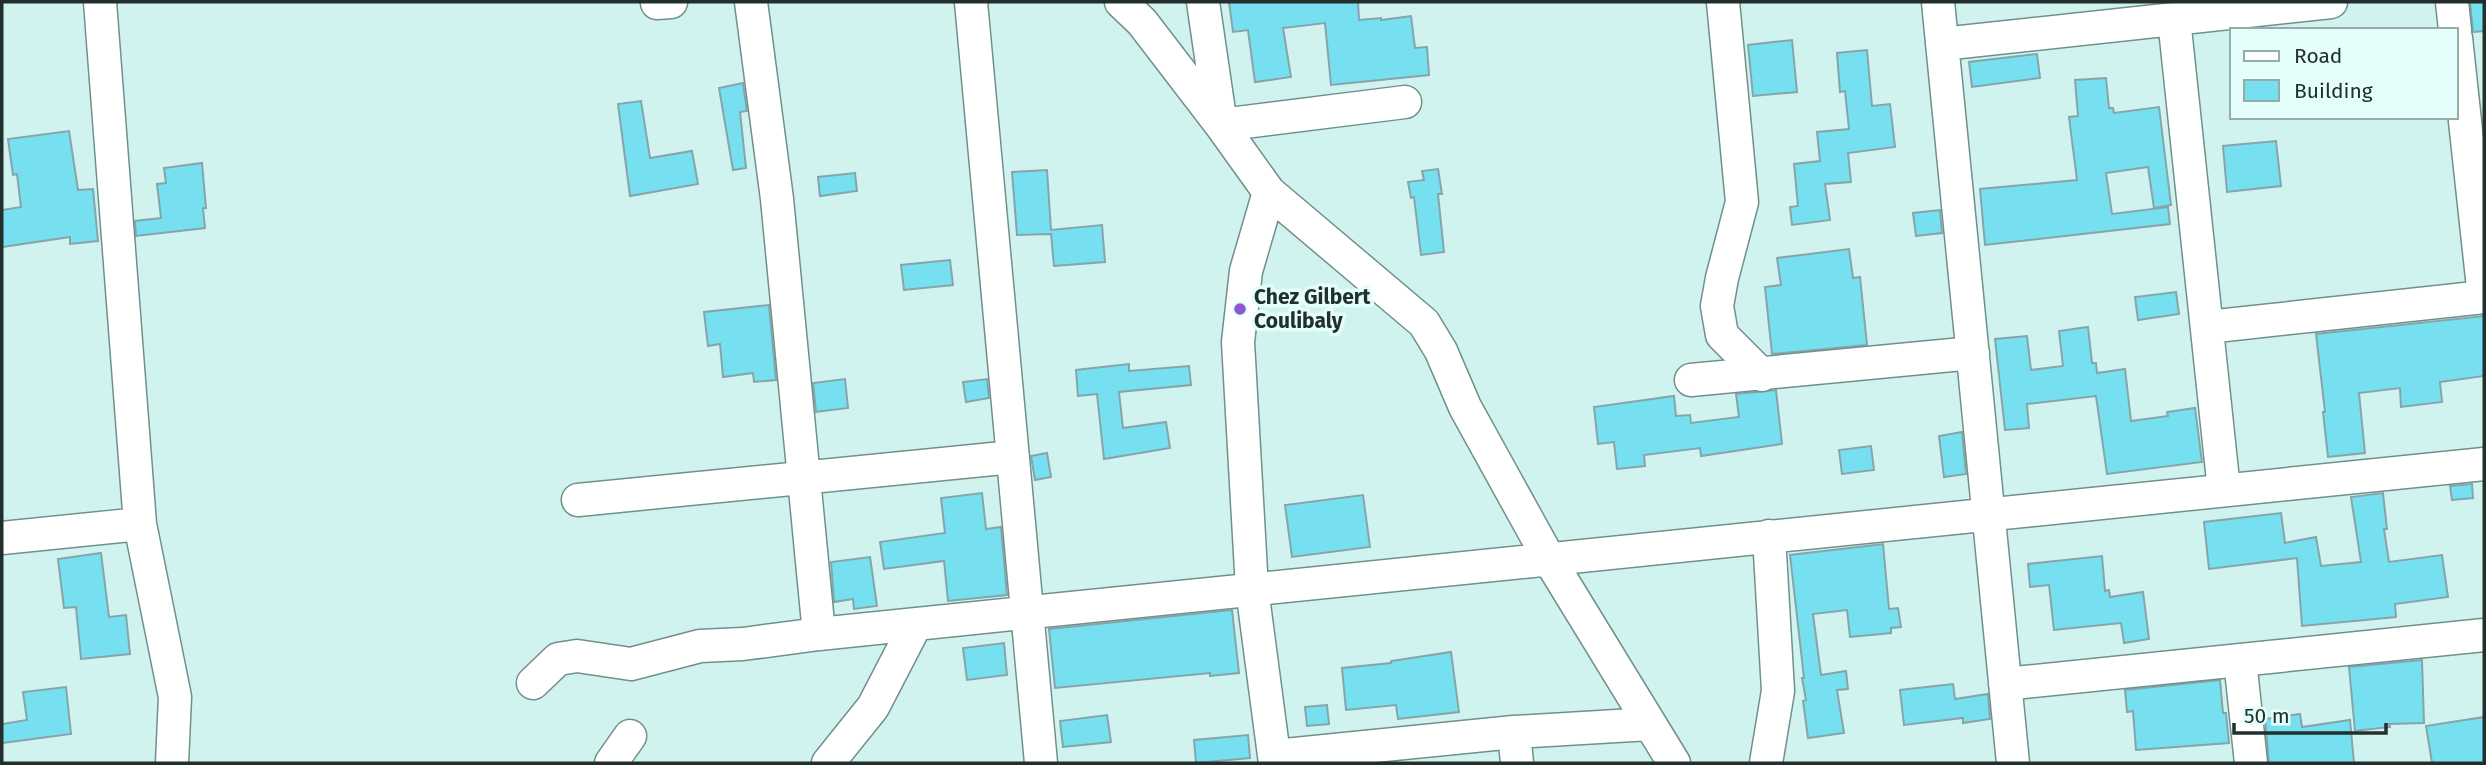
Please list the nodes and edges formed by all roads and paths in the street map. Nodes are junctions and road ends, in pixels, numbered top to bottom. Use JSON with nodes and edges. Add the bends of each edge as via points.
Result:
{"nodes":[{"id":1,"x":100,"y":2,"type":"edge"},
{"id":2,"x":751,"y":2,"type":"edge"},
{"id":3,"x":971,"y":2,"type":"edge"},
{"id":4,"x":1121,"y":2,"type":"edge"},
{"id":5,"x":1203,"y":2,"type":"edge"},
{"id":6,"x":1723,"y":2,"type":"edge"},
{"id":7,"x":1938,"y":2,"type":"edge"},
{"id":8,"x":2331,"y":2,"type":"edge"},
{"id":9,"x":2452,"y":2,"type":"edge"},
{"id":10,"x":2174,"y":19,"type":"junction"},
{"id":11,"x":2455,"y":28,"type":"edge"},
{"id":12,"x":1942,"y":44,"type":"junction"},
{"id":13,"x":2458,"y":56,"type":"edge"},
{"id":14,"x":1405,"y":102,"type":"dead end"},
{"id":15,"x":1221,"y":125,"type":"junction"},
{"id":16,"x":1269,"y":192,"type":"junction"},
{"id":17,"x":2484,"y":297,"type":"edge"},
{"id":18,"x":2207,"y":327,"type":"junction"},
{"id":19,"x":1973,"y":354,"type":"junction"},
{"id":20,"x":1762,"y":375,"type":"junction"},
{"id":21,"x":1691,"y":380,"type":"dead end"},
{"id":22,"x":1013,"y":457,"type":"junction"},
{"id":23,"x":2484,"y":464,"type":"edge"},
{"id":24,"x":802,"y":477,"type":"junction"},
{"id":25,"x":2224,"y":490,"type":"junction"},
{"id":26,"x":578,"y":500,"type":"dead end"},
{"id":27,"x":1989,"y":514,"type":"junction"},
{"id":28,"x":140,"y":524,"type":"junction"},
{"id":29,"x":1769,"y":537,"type":"junction"},
{"id":30,"x":2,"y":538,"type":"edge"},
{"id":31,"x":1549,"y":559,"type":"junction"},
{"id":32,"x":1252,"y":589,"type":"junction"},
{"id":33,"x":1026,"y":613,"type":"junction"},
{"id":34,"x":916,"y":624,"type":"junction"},
{"id":35,"x":819,"y":634,"type":"junction"},
{"id":36,"x":2484,"y":635,"type":"edge"},
{"id":37,"x":2240,"y":660,"type":"junction"},
{"id":38,"x":533,"y":682,"type":"dead end"},
{"id":39,"x":2006,"y":684,"type":"junction"},
{"id":40,"x":1650,"y":724,"type":"junction"},
{"id":41,"x":1514,"y":732,"type":"junction"},
{"id":42,"x":630,"y":736,"type":"dead end"},
{"id":43,"x":1275,"y":760,"type":"edge"},
{"id":44,"x":172,"y":763,"type":"edge"},
{"id":45,"x":611,"y":763,"type":"edge"},
{"id":46,"x":828,"y":763,"type":"edge"},
{"id":47,"x":1041,"y":763,"type":"edge"},
{"id":48,"x":1517,"y":763,"type":"edge"},
{"id":49,"x":1674,"y":763,"type":"edge"},
{"id":50,"x":1766,"y":763,"type":"edge"},
{"id":51,"x":2013,"y":763,"type":"edge"},
{"id":52,"x":2251,"y":763,"type":"edge"}],
"edges":[{"from":1,"to":28,"type":"street"},
{"from":2,"to":24,"type":"street","via":[[777,198]]},
{"from":3,"to":22,"type":"street"},
{"from":4,"to":15,"type":"street","via":[[1142,22]]},
{"from":5,"to":15,"type":"street"},
{"from":6,"to":20,"type":"street","via":[[1742,202],[1717,306],[1722,335]]},
{"from":7,"to":12,"type":"street"},
{"from":8,"to":10,"type":"street"},
{"from":9,"to":11,"type":"street"},
{"from":10,"to":12,"type":"street"},
{"from":10,"to":18,"type":"street"},
{"from":12,"to":19,"type":"street"},
{"from":13,"to":17,"type":"street"},
{"from":14,"to":15,"type":"street"},
{"from":15,"to":16,"type":"street"},
{"from":16,"to":31,"type":"street","via":[[1424,323]]},
{"from":16,"to":32,"type":"street","via":[[1246,271],[1238,342]]},
{"from":17,"to":18,"type":"street"},
{"from":18,"to":25,"type":"street"},
{"from":19,"to":20,"type":"street"},
{"from":19,"to":27,"type":"street"},
{"from":20,"to":21,"type":"street"},
{"from":22,"to":24,"type":"street"},
{"from":22,"to":33,"type":"street"},
{"from":23,"to":25,"type":"street"},
{"from":24,"to":26,"type":"street"},
{"from":24,"to":35,"type":"street"},
{"from":25,"to":27,"type":"street"},
{"from":27,"to":29,"type":"street"},
{"from":27,"to":39,"type":"street"},
{"from":28,"to":30,"type":"street"},
{"from":28,"to":44,"type":"street","via":[[175,697]]},
{"from":29,"to":31,"type":"street"},
{"from":29,"to":50,"type":"street","via":[[1779,691]]},
{"from":31,"to":32,"type":"street"},
{"from":31,"to":40,"type":"street"},
{"from":32,"to":33,"type":"street"},
{"from":32,"to":43,"type":"street"},
{"from":33,"to":34,"type":"street"},
{"from":33,"to":47,"type":"street"},
{"from":34,"to":35,"type":"street"},
{"from":34,"to":46,"type":"street","via":[[873,707]]},
{"from":35,"to":38,"type":"street","via":[[700,646],[631,664],[577,656],[558,659]]},
{"from":36,"to":37,"type":"street"},
{"from":37,"to":39,"type":"street"},
{"from":37,"to":52,"type":"street"},
{"from":39,"to":51,"type":"street"},
{"from":40,"to":41,"type":"street"},
{"from":40,"to":49,"type":"street"},
{"from":41,"to":43,"type":"street"},
{"from":41,"to":48,"type":"street"},
{"from":42,"to":45,"type":"street"}]}
